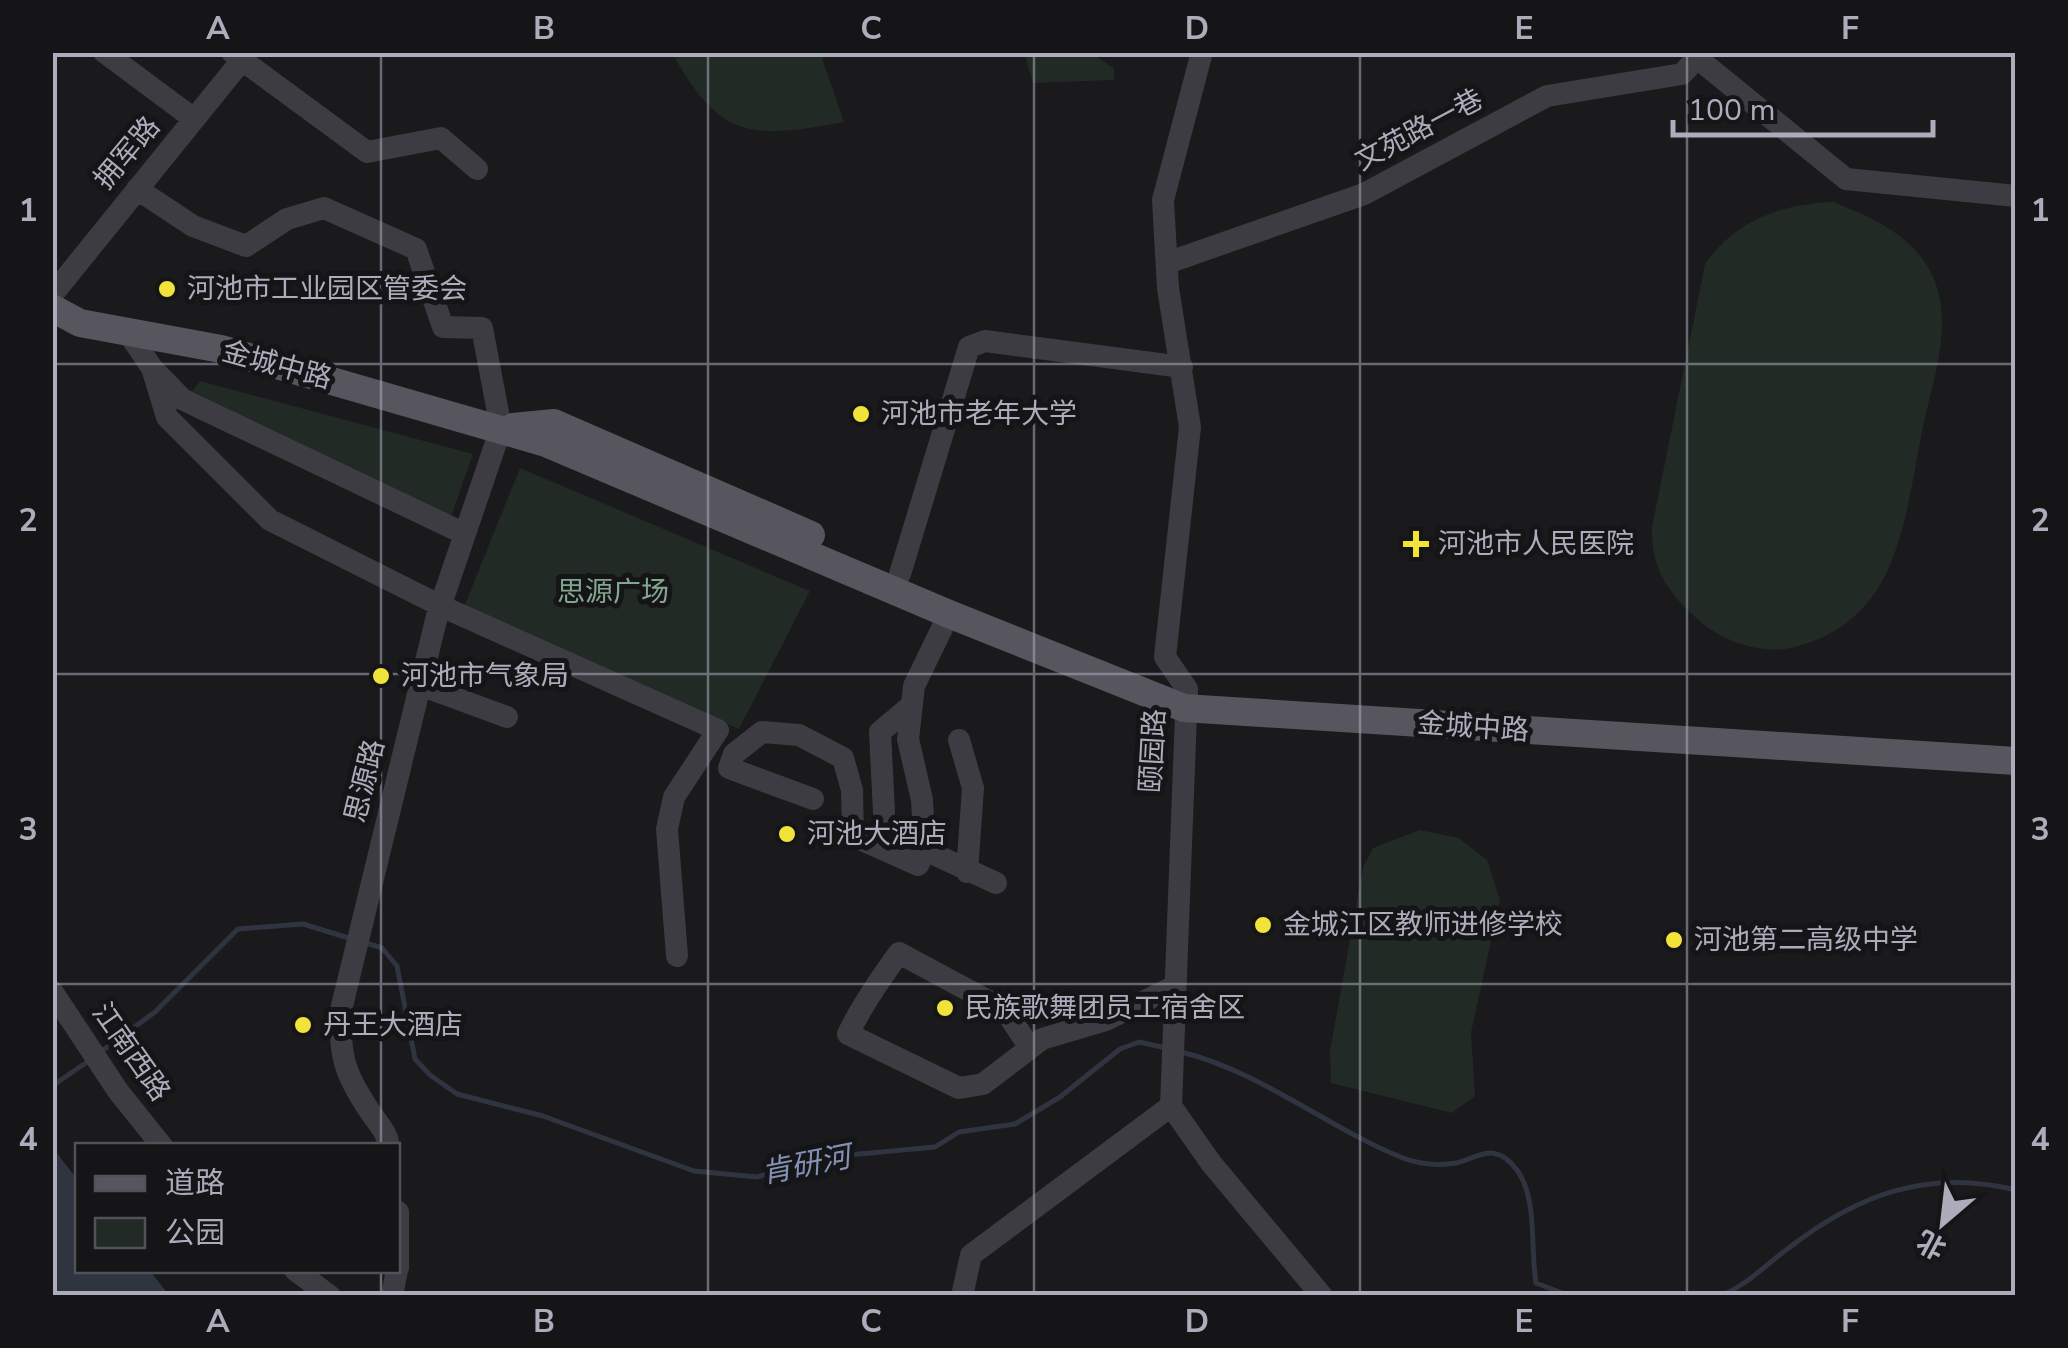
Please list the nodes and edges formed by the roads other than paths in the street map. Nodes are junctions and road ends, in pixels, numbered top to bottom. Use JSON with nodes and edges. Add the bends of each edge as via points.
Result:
{"nodes":[{"id":1,"x":104,"y":52,"type":"edge"},
{"id":2,"x":1202,"y":52,"type":"edge"},
{"id":3,"x":1694,"y":55,"type":"edge"},
{"id":4,"x":237,"y":56,"type":"edge"},
{"id":5,"x":194,"y":119,"type":"junction"},
{"id":6,"x":477,"y":169,"type":"dead end"},
{"id":7,"x":137,"y":188,"type":"junction"},
{"id":8,"x":2016,"y":196,"type":"edge"},
{"id":9,"x":1167,"y":263,"type":"junction"},
{"id":10,"x":52,"y":295,"type":"edge"},
{"id":11,"x":52,"y":308,"type":"edge"},
{"id":12,"x":129,"y":334,"type":"junction"},
{"id":13,"x":1182,"y":367,"type":"junction"},
{"id":14,"x":152,"y":368,"type":"junction"},
{"id":15,"x":501,"y":428,"type":"junction"},
{"id":16,"x":465,"y":534,"type":"junction"},
{"id":17,"x":900,"y":574,"type":"junction"},
{"id":18,"x":441,"y":606,"type":"junction"},
{"id":19,"x":953,"y":607,"type":"junction"},
{"id":20,"x":420,"y":685,"type":"junction"},
{"id":21,"x":1186,"y":699,"type":"junction"},
{"id":22,"x":912,"y":705,"type":"junction"},
{"id":23,"x":507,"y":718,"type":"dead end"},
{"id":24,"x":959,"y":740,"type":"dead end"},
{"id":25,"x":2016,"y":743,"type":"edge"},
{"id":26,"x":2016,"y":762,"type":"edge"},
{"id":27,"x":813,"y":799,"type":"dead end"},
{"id":28,"x":884,"y":812,"type":"dead end"},
{"id":29,"x":925,"y":850,"type":"junction"},
{"id":30,"x":967,"y":872,"type":"junction"},
{"id":31,"x":996,"y":883,"type":"dead end"},
{"id":32,"x":677,"y":956,"type":"dead end"},
{"id":33,"x":1172,"y":987,"type":"junction"},
{"id":34,"x":52,"y":991,"type":"edge"},
{"id":35,"x":1030,"y":1048,"type":"junction"},
{"id":36,"x":1171,"y":1106,"type":"junction"},
{"id":37,"x":160,"y":1143,"type":"edge"},
{"id":38,"x":388,"y":1143,"type":"edge"},
{"id":39,"x":299,"y":1273,"type":"edge"},
{"id":40,"x":330,"y":1296,"type":"edge"},
{"id":41,"x":962,"y":1296,"type":"edge"},
{"id":42,"x":1322,"y":1296,"type":"edge"}],
"edges":[{"from":1,"to":5,"type":"street"},
{"from":2,"to":9,"type":"street","name":"颐园路","via":[[1163,200]]},
{"from":3,"to":8,"type":"street","name":"文苑路一巷","via":[[1846,179]]},
{"from":3,"to":9,"type":"street","name":"文苑路一巷","via":[[1682,74],[1547,96],[1364,194]]},
{"from":4,"to":5,"type":"street","name":"拥军路"},
{"from":4,"to":6,"type":"street","via":[[367,152],[440,138]]},
{"from":5,"to":7,"type":"street","name":"拥军路"},
{"from":7,"to":10,"type":"street","name":"拥军路"},
{"from":7,"to":15,"type":"street","via":[[193,226],[246,246],[287,220],[324,208],[416,248],[443,327],[482,328]]},
{"from":9,"to":13,"type":"street","name":"颐园路"},
{"from":11,"to":12,"type":"main road","name":"金城中路","via":[[80,323]]},
{"from":12,"to":14,"type":"street"},
{"from":12,"to":15,"type":"main road","name":"金城中路","via":[[220,349]]},
{"from":13,"to":17,"type":"street","via":[[985,341],[969,347]]},
{"from":13,"to":21,"type":"street","name":"颐园路","via":[[1190,427],[1165,657]]},
{"from":14,"to":16,"type":"street","via":[[182,399]]},
{"from":14,"to":18,"type":"street","via":[[167,416],[270,520]]},
{"from":15,"to":16,"type":"street","name":"思源路"},
{"from":15,"to":17,"type":"main road","via":[[554,423]]},
{"from":15,"to":19,"type":"main road"},
{"from":16,"to":18,"type":"street","name":"思源路"},
{"from":17,"to":19,"type":"main road"},
{"from":18,"to":20,"type":"street","name":"思源路"},
{"from":18,"to":32,"type":"street","via":[[718,730],[674,798],[667,830]]},
{"from":19,"to":21,"type":"main road","name":"金城中路"},
{"from":19,"to":22,"type":"street","via":[[914,686]]},
{"from":20,"to":23,"type":"street"},
{"from":20,"to":38,"type":"street","name":"思源路","via":[[341,1010],[339,1052]]},
{"from":21,"to":25,"type":"main road","name":"金城中路"},
{"from":21,"to":26,"type":"main road","name":"金城中路"},
{"from":21,"to":33,"type":"street","name":"颐园路"},
{"from":22,"to":28,"type":"street","via":[[880,732]]},
{"from":22,"to":29,"type":"street","via":[[908,739]]},
{"from":24,"to":30,"type":"street","via":[[973,788]]},
{"from":27,"to":29,"type":"street","via":[[729,768],[734,754],[762,732],[799,735],[843,758],[853,836],[918,865]]},
{"from":29,"to":30,"type":"street"},
{"from":30,"to":31,"type":"street"},
{"from":33,"to":35,"type":"street"},
{"from":33,"to":36,"type":"street","name":"颐园路"},
{"from":34,"to":37,"type":"street","name":"江南西路"},
{"from":35,"to":35,"type":"street","via":[[983,1084],[959,1088],[848,1034],[899,954],[1005,1010]]},
{"from":36,"to":41,"type":"street","via":[[971,1254]]},
{"from":36,"to":42,"type":"street"},
{"from":39,"to":40,"type":"street"}]}
